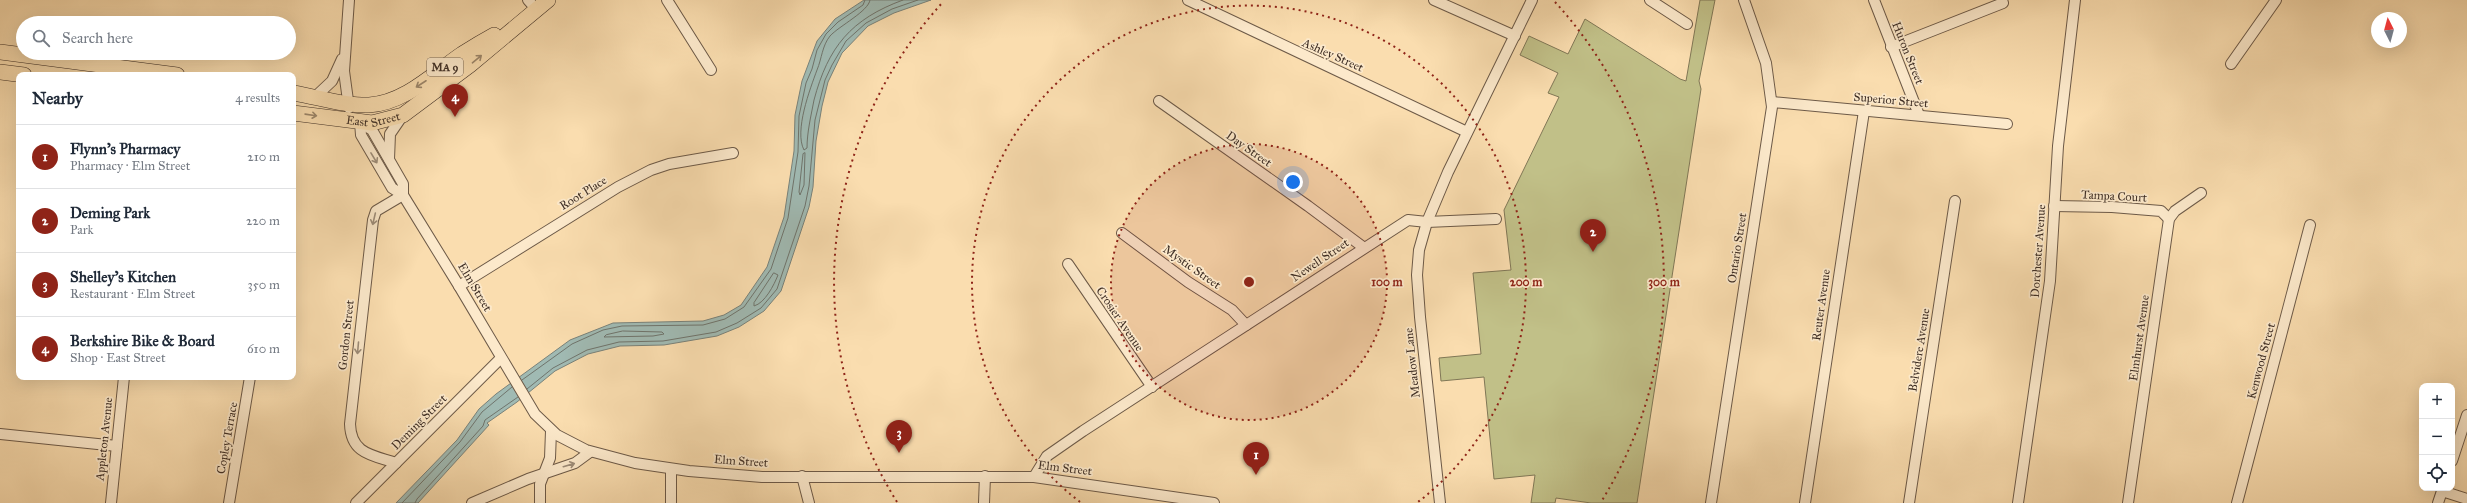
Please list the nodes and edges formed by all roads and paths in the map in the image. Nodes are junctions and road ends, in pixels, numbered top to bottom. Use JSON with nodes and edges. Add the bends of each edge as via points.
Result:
{"nodes":[{"id":1,"x":349,"y":0,"type":"edge"},
{"id":2,"x":548,"y":0,"type":"edge"},
{"id":3,"x":667,"y":0,"type":"edge"},
{"id":4,"x":1188,"y":0,"type":"edge"},
{"id":5,"x":1434,"y":0,"type":"edge"},
{"id":6,"x":1532,"y":0,"type":"edge"},
{"id":7,"x":1650,"y":0,"type":"edge"},
{"id":8,"x":1744,"y":0,"type":"edge"},
{"id":9,"x":1874,"y":0,"type":"edge"},
{"id":10,"x":2075,"y":0,"type":"edge"},
{"id":11,"x":2276,"y":0,"type":"edge"},
{"id":12,"x":2003,"y":1,"type":"edge"},
{"id":13,"x":532,"y":5,"type":"edge"},
{"id":14,"x":1687,"y":24,"type":"dead end"},
{"id":15,"x":1515,"y":36,"type":"junction"},
{"id":16,"x":1892,"y":46,"type":"junction"},
{"id":17,"x":0,"y":52,"type":"edge"},
{"id":18,"x":345,"y":52,"type":"junction"},
{"id":19,"x":16,"y":54,"type":"edge"},
{"id":20,"x":60,"y":60,"type":"edge"},
{"id":21,"x":2231,"y":64,"type":"dead end"},
{"id":22,"x":711,"y":70,"type":"dead end"},
{"id":23,"x":0,"y":72,"type":"edge"},
{"id":24,"x":150,"y":72,"type":"edge"},
{"id":25,"x":16,"y":74,"type":"edge"},
{"id":26,"x":296,"y":94,"type":"edge"},
{"id":27,"x":315,"y":97,"type":"junction"},
{"id":28,"x":1159,"y":101,"type":"dead end"},
{"id":29,"x":1772,"y":102,"type":"junction"},
{"id":30,"x":347,"y":104,"type":"junction"},
{"id":31,"x":1864,"y":111,"type":"junction"},
{"id":32,"x":296,"y":113,"type":"edge"},
{"id":33,"x":403,"y":115,"type":"junction"},
{"id":34,"x":1919,"y":115,"type":"junction"},
{"id":35,"x":360,"y":122,"type":"junction"},
{"id":36,"x":2007,"y":124,"type":"dead end"},
{"id":37,"x":1467,"y":132,"type":"junction"},
{"id":38,"x":733,"y":153,"type":"dead end"},
{"id":39,"x":389,"y":160,"type":"junction"},
{"id":40,"x":2201,"y":193,"type":"dead end"},
{"id":41,"x":402,"y":195,"type":"junction"},
{"id":42,"x":1955,"y":201,"type":"dead end"},
{"id":43,"x":2054,"y":206,"type":"junction"},
{"id":44,"x":1496,"y":219,"type":"dead end"},
{"id":45,"x":2169,"y":219,"type":"junction"},
{"id":46,"x":1427,"y":222,"type":"junction"},
{"id":47,"x":2310,"y":225,"type":"dead end"},
{"id":48,"x":1122,"y":233,"type":"dead end"},
{"id":49,"x":1363,"y":247,"type":"junction"},
{"id":50,"x":1068,"y":264,"type":"dead end"},
{"id":51,"x":459,"y":286,"type":"junction"},
{"id":52,"x":1246,"y":325,"type":"junction"},
{"id":53,"x":501,"y":358,"type":"junction"},
{"id":54,"x":124,"y":380,"type":"edge"},
{"id":55,"x":250,"y":380,"type":"edge"},
{"id":56,"x":1152,"y":387,"type":"junction"},
{"id":57,"x":2467,"y":415,"type":"edge"},
{"id":58,"x":551,"y":431,"type":"junction"},
{"id":59,"x":0,"y":434,"type":"edge"},
{"id":60,"x":117,"y":446,"type":"junction"},
{"id":61,"x":590,"y":452,"type":"junction"},
{"id":62,"x":2454,"y":455,"type":"edge"},
{"id":63,"x":396,"y":463,"type":"junction"},
{"id":64,"x":671,"y":469,"type":"junction"},
{"id":65,"x":544,"y":473,"type":"junction"},
{"id":66,"x":802,"y":476,"type":"junction"},
{"id":67,"x":985,"y":476,"type":"junction"},
{"id":68,"x":1034,"y":477,"type":"junction"},
{"id":69,"x":2442,"y":491,"type":"edge"},
{"id":70,"x":2448,"y":491,"type":"edge"},
{"id":71,"x":2467,"y":498,"type":"edge"},
{"id":72,"x":1170,"y":500,"type":"edge"},
{"id":73,"x":111,"y":503,"type":"edge"},
{"id":74,"x":229,"y":503,"type":"edge"},
{"id":75,"x":356,"y":503,"type":"edge"},
{"id":76,"x":472,"y":503,"type":"edge"},
{"id":77,"x":540,"y":503,"type":"edge"},
{"id":78,"x":671,"y":503,"type":"edge"},
{"id":79,"x":809,"y":503,"type":"edge"},
{"id":80,"x":984,"y":503,"type":"edge"},
{"id":81,"x":1214,"y":503,"type":"edge"},
{"id":82,"x":1440,"y":503,"type":"edge"},
{"id":83,"x":1711,"y":503,"type":"edge"},
{"id":84,"x":1805,"y":503,"type":"edge"},
{"id":85,"x":1909,"y":503,"type":"edge"},
{"id":86,"x":2018,"y":503,"type":"edge"},
{"id":87,"x":2128,"y":503,"type":"edge"},
{"id":88,"x":2237,"y":503,"type":"edge"},
{"id":89,"x":2438,"y":503,"type":"edge"}],
"edges":[{"from":1,"to":18,"type":"street"},
{"from":2,"to":13,"type":"highway","name":"East Street","number":"MA 9"},
{"from":3,"to":22,"type":"street"},
{"from":4,"to":37,"type":"street","name":"Ashley Street"},
{"from":5,"to":15,"type":"street"},
{"from":6,"to":15,"type":"street"},
{"from":7,"to":14,"type":"street"},
{"from":8,"to":29,"type":"street","name":"Ontario Street","via":[[1766,63]]},
{"from":9,"to":16,"type":"street","name":"Huron Street"},
{"from":10,"to":43,"type":"street","name":"Dorchester Avenue"},
{"from":11,"to":21,"type":"street"},
{"from":12,"to":16,"type":"street"},
{"from":13,"to":30,"type":"highway","name":"East Street","number":"MA 9","one_way":true,"via":[[407,93],[376,104]]},
{"from":33,"to":13,"type":"highway","name":"East Street","number":"MA 9","one_way":true,"via":[[470,65]]},
{"from":15,"to":37,"type":"street"},
{"from":16,"to":34,"type":"street","name":"Huron Street"},
{"from":17,"to":19,"type":"highway"},
{"from":18,"to":27,"type":"street","via":[[332,81]]},
{"from":18,"to":30,"type":"street"},
{"from":20,"to":24,"type":"highway"},
{"from":23,"to":25,"type":"highway"},
{"from":26,"to":27,"type":"highway","name":"East Street","number":"MA 9"},
{"from":27,"to":30,"type":"highway","name":"East Street","number":"MA 9"},
{"from":28,"to":49,"type":"street","name":"Day Street"},
{"from":29,"to":31,"type":"street","name":"Superior Street"},
{"from":29,"to":83,"type":"street","name":"Ontario Street"},
{"from":30,"to":35,"type":"street"},
{"from":31,"to":34,"type":"street","name":"Superior Street"},
{"from":31,"to":84,"type":"street","name":"Reuter Avenue"},
{"from":32,"to":35,"type":"highway","name":"East Street","number":"MA 9","one_way":true},
{"from":33,"to":35,"type":"highway","name":"East Street","number":"MA 9","via":[[387,121]]},
{"from":33,"to":39,"type":"street","via":[[389,137]]},
{"from":34,"to":36,"type":"street","name":"Superior Street"},
{"from":35,"to":39,"type":"street","name":"Elm Street","via":[[372,130]]},
{"from":35,"to":41,"type":"street","name":"Elm Street","one_way":true,"via":[[361,136],[392,188]]},
{"from":37,"to":46,"type":"street"},
{"from":38,"to":51,"type":"street","name":"Root Place","via":[[668,164],[651,170],[618,187]]},
{"from":39,"to":41,"type":"street","name":"Elm Street","via":[[403,184]]},
{"from":40,"to":45,"type":"street","via":[[2175,211]]},
{"from":41,"to":51,"type":"street","name":"Elm Street"},
{"from":41,"to":63,"type":"street","name":"Gordon Street","one_way":true,"via":[[376,211],[373,220],[350,424],[352,442],[360,450]]},
{"from":42,"to":85,"type":"street","name":"Belvidere Avenue"},
{"from":43,"to":45,"type":"street","name":"Tampa Court","via":[[2161,211]]},
{"from":43,"to":86,"type":"street","name":"Dorchester Avenue","via":[[2050,281]]},
{"from":44,"to":46,"type":"street","name":"Newell Street"},
{"from":45,"to":87,"type":"street","name":"Elmhurst Avenue"},
{"from":46,"to":49,"type":"street","name":"Newell Street","via":[[1408,220]]},
{"from":46,"to":82,"type":"street","name":"Meadow Lane","via":[[1418,250],[1417,275]]},
{"from":47,"to":88,"type":"street","name":"Kenwood Street"},
{"from":48,"to":52,"type":"street","name":"Mystic Street","via":[[1188,282],[1232,310]]},
{"from":49,"to":52,"type":"street","name":"Newell Street"},
{"from":50,"to":56,"type":"street","name":"Crosier Avenue"},
{"from":51,"to":53,"type":"street","name":"Elm Street"},
{"from":52,"to":56,"type":"street","name":"Newell Street"},
{"from":53,"to":58,"type":"street","name":"Elm Street","via":[[528,404]]},
{"from":53,"to":63,"type":"street","name":"Deming Street"},
{"from":54,"to":60,"type":"street","name":"Appleton Avenue"},
{"from":55,"to":74,"type":"street","name":"Copley Terrace"},
{"from":56,"to":68,"type":"street","name":"Newell Street","via":[[1047,456]]},
{"from":57,"to":62,"type":"street"},
{"from":58,"to":61,"type":"street","name":"Elm Street","via":[[572,445]]},
{"from":58,"to":65,"type":"street","via":[[550,458]]},
{"from":59,"to":60,"type":"street"},
{"from":60,"to":73,"type":"street","name":"Appleton Avenue"},
{"from":61,"to":64,"type":"street","name":"Elm Street"},
{"from":65,"to":61,"type":"street","one_way":true,"via":[[575,463]]},
{"from":63,"to":75,"type":"street","name":"Deming Street"},
{"from":64,"to":66,"type":"street","name":"Elm Street","via":[[762,476]]},
{"from":64,"to":78,"type":"street"},
{"from":65,"to":76,"type":"street"},
{"from":65,"to":77,"type":"street","via":[[540,486]]},
{"from":66,"to":67,"type":"street","name":"Elm Street"},
{"from":66,"to":79,"type":"street"},
{"from":67,"to":68,"type":"street","name":"Elm Street"},
{"from":67,"to":80,"type":"street"},
{"from":68,"to":72,"type":"street","name":"Elm Street"},
{"from":69,"to":89,"type":"street"},
{"from":70,"to":71,"type":"street"},
{"from":72,"to":81,"type":"street","name":"Elm Street"}]}
